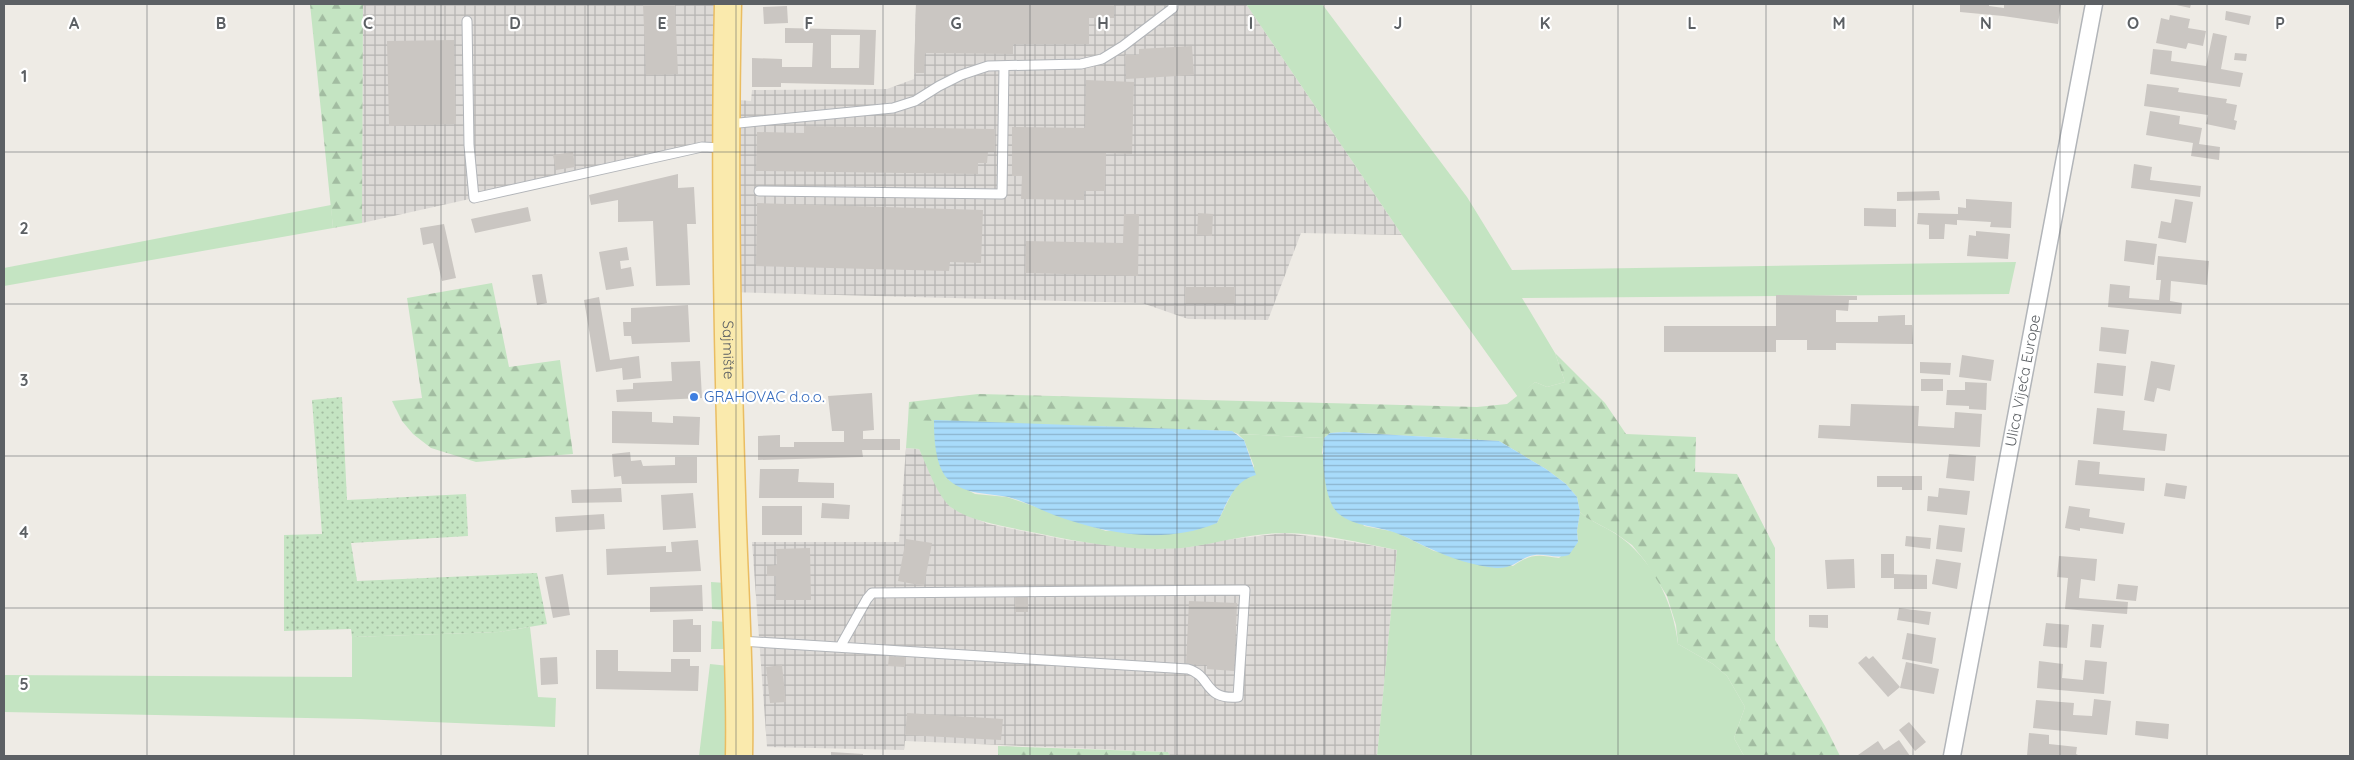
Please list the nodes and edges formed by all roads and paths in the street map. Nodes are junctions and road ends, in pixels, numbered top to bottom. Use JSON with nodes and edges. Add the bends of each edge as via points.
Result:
{"nodes":[{"id":1,"x":728,"y":4,"type":"edge"},
{"id":2,"x":1173,"y":4,"type":"edge"},
{"id":3,"x":2094,"y":4,"type":"edge"},
{"id":4,"x":467,"y":21,"type":"dead end"},
{"id":5,"x":1004,"y":66,"type":"junction"},
{"id":6,"x":726,"y":136,"type":"junction"},
{"id":7,"x":760,"y":191,"type":"dead end"},
{"id":8,"x":737,"y":641,"type":"junction"},
{"id":9,"x":840,"y":648,"type":"junction"},
{"id":10,"x":739,"y":756,"type":"edge"},
{"id":11,"x":1952,"y":756,"type":"edge"}],
"edges":[{"from":1,"to":6,"type":"main road","name":"Sajmište"},
{"from":2,"to":5,"type":"lane","via":[[1173,8],[1102,59],[1081,64]]},
{"from":3,"to":11,"type":"street","name":"Ulica Vijeća Europe"},
{"from":4,"to":6,"type":"lane","via":[[469,145],[474,198],[702,147]]},
{"from":5,"to":6,"type":"lane","via":[[988,66],[961,75],[915,102],[894,108]]},
{"from":5,"to":7,"type":"lane","via":[[1002,194]]},
{"from":6,"to":8,"type":"main road","name":"Sajmište"},
{"from":8,"to":9,"type":"lane"},
{"from":8,"to":10,"type":"main road","name":"Sajmište"},
{"from":9,"to":9,"type":"lane","via":[[866,599],[872,594],[1245,590],[1238,697],[1216,695],[1195,671],[1188,669]]}]}
